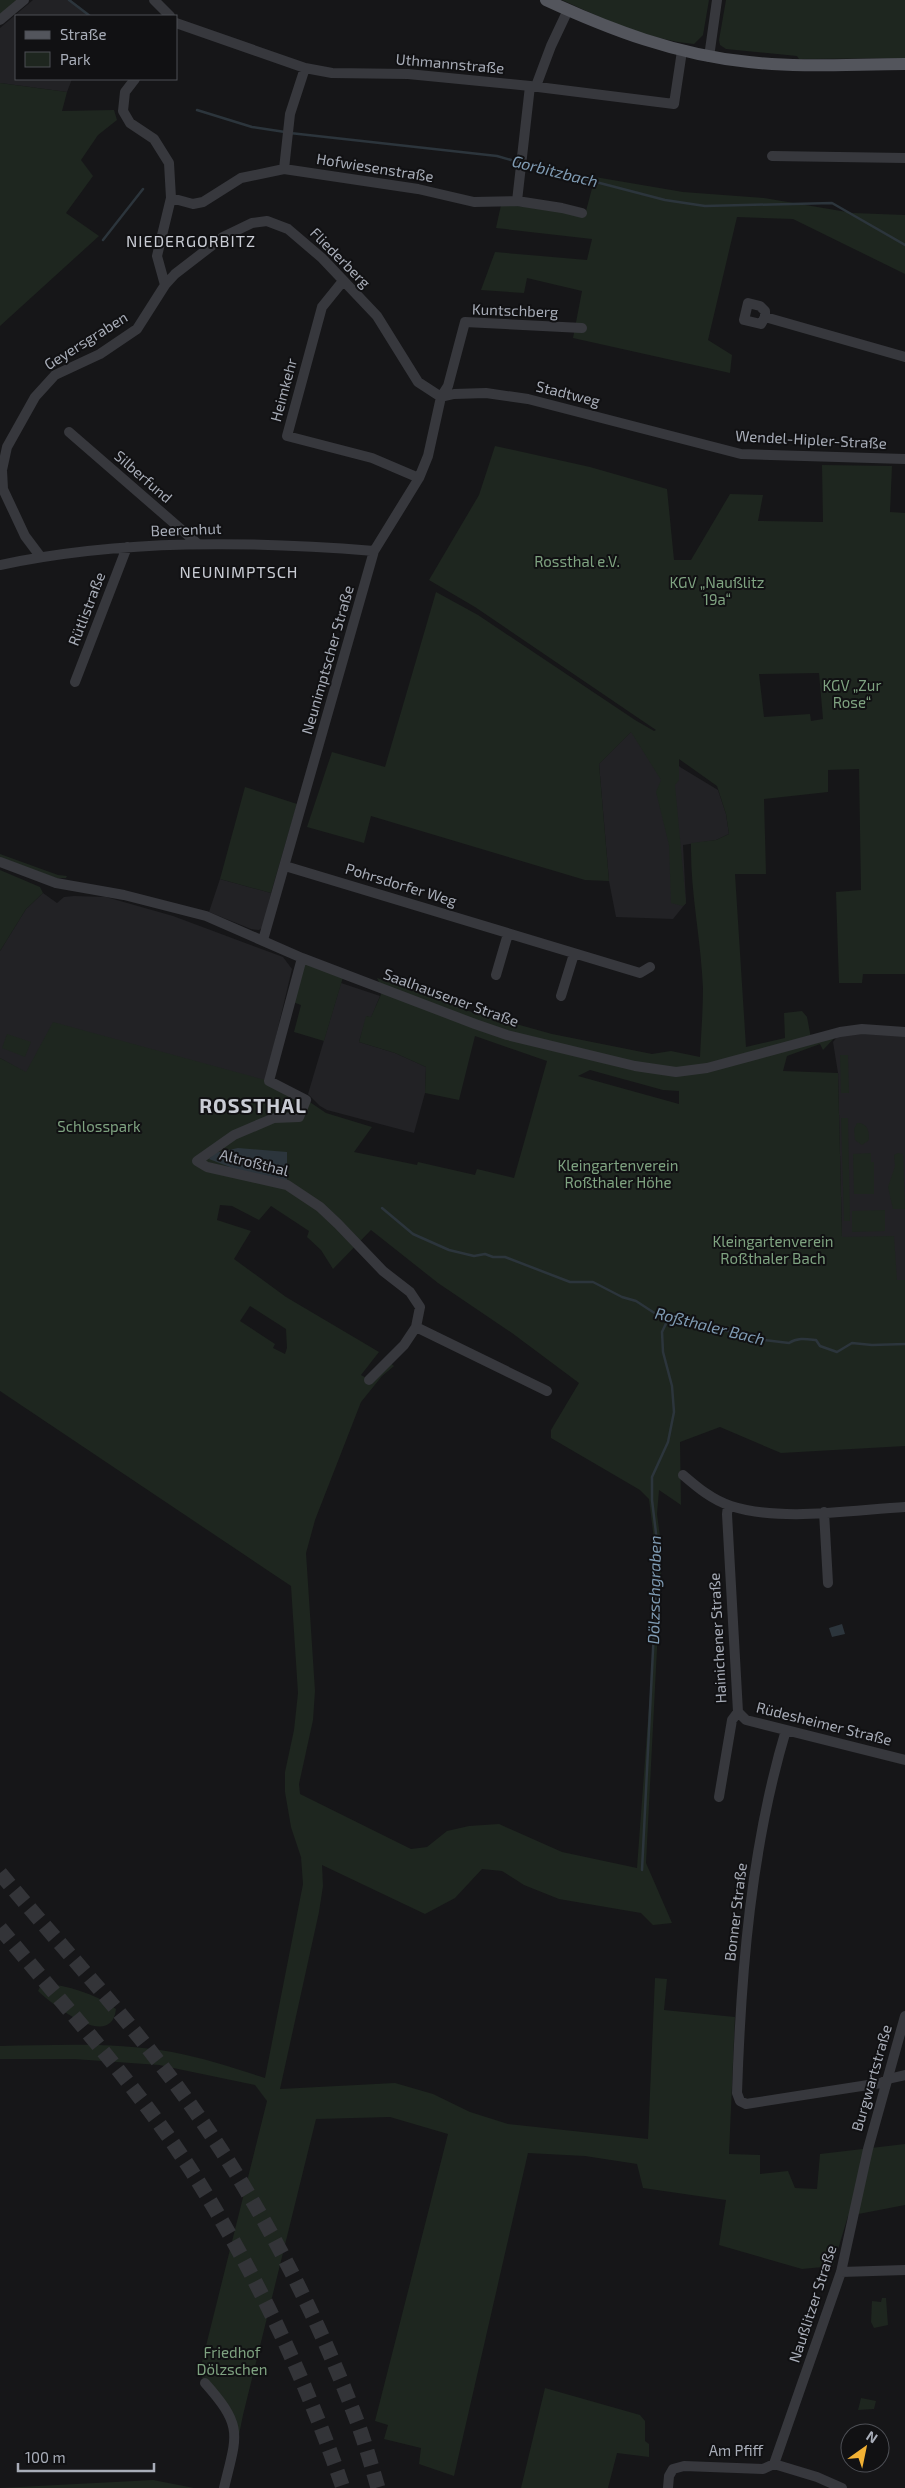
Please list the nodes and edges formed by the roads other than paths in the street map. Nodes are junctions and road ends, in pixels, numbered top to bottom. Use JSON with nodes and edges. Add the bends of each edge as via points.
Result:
{"nodes":[{"id":1,"x":24,"y":0,"type":"edge"},
{"id":2,"x":154,"y":0,"type":"edge"},
{"id":3,"x":546,"y":0,"type":"edge"},
{"id":4,"x":717,"y":0,"type":"edge"},
{"id":5,"x":568,"y":10,"type":"junction"},
{"id":6,"x":169,"y":15,"type":"edge"},
{"id":7,"x":0,"y":20,"type":"edge"},
{"id":8,"x":178,"y":24,"type":"edge"},
{"id":9,"x":682,"y":51,"type":"junction"},
{"id":10,"x":709,"y":57,"type":"junction"},
{"id":11,"x":905,"y":64,"type":"edge"},
{"id":12,"x":305,"y":68,"type":"junction"},
{"id":13,"x":134,"y":80,"type":"edge"},
{"id":14,"x":533,"y":86,"type":"junction"},
{"id":15,"x":772,"y":156,"type":"dead end"},
{"id":16,"x":905,"y":158,"type":"edge"},
{"id":17,"x":284,"y":169,"type":"junction"},
{"id":18,"x":171,"y":198,"type":"junction"},
{"id":19,"x":517,"y":202,"type":"junction"},
{"id":20,"x":582,"y":213,"type":"dead end"},
{"id":21,"x":343,"y":281,"type":"junction"},
{"id":22,"x":165,"y":285,"type":"junction"},
{"id":23,"x":765,"y":317,"type":"dead end"},
{"id":24,"x":582,"y":328,"type":"dead end"},
{"id":25,"x":905,"y":358,"type":"edge"},
{"id":26,"x":441,"y":397,"type":"junction"},
{"id":27,"x":69,"y":432,"type":"dead end"},
{"id":28,"x":686,"y":441,"type":"joint"},
{"id":29,"x":905,"y":459,"type":"edge"},
{"id":30,"x":419,"y":478,"type":"junction"},
{"id":31,"x":198,"y":544,"type":"junction"},
{"id":32,"x":127,"y":548,"type":"junction"},
{"id":33,"x":374,"y":551,"type":"junction"},
{"id":34,"x":40,"y":556,"type":"junction"},
{"id":35,"x":0,"y":565,"type":"edge"},
{"id":36,"x":75,"y":682,"type":"dead end"},
{"id":37,"x":0,"y":862,"type":"edge"},
{"id":38,"x":285,"y":866,"type":"junction"},
{"id":39,"x":508,"y":934,"type":"junction"},
{"id":40,"x":263,"y":940,"type":"junction"},
{"id":41,"x":574,"y":954,"type":"junction"},
{"id":42,"x":302,"y":958,"type":"junction"},
{"id":43,"x":650,"y":967,"type":"dead end"},
{"id":44,"x":496,"y":976,"type":"dead end"},
{"id":45,"x":562,"y":996,"type":"dead end"},
{"id":46,"x":905,"y":1032,"type":"edge"},
{"id":47,"x":416,"y":1327,"type":"junction"},
{"id":48,"x":370,"y":1380,"type":"dead end"},
{"id":49,"x":547,"y":1391,"type":"dead end"},
{"id":50,"x":683,"y":1474,"type":"dead end"},
{"id":51,"x":728,"y":1506,"type":"junction"},
{"id":52,"x":905,"y":1507,"type":"edge"},
{"id":53,"x":824,"y":1512,"type":"junction"},
{"id":54,"x":828,"y":1583,"type":"dead end"},
{"id":55,"x":738,"y":1712,"type":"junction"},
{"id":56,"x":786,"y":1730,"type":"junction"},
{"id":57,"x":905,"y":1760,"type":"edge"},
{"id":58,"x":719,"y":1797,"type":"dead end"},
{"id":59,"x":905,"y":2016,"type":"edge"},
{"id":60,"x":905,"y":2075,"type":"edge"},
{"id":61,"x":888,"y":2078,"type":"junction"},
{"id":62,"x":868,"y":2149,"type":"joint"},
{"id":63,"x":905,"y":2270,"type":"edge"},
{"id":64,"x":841,"y":2272,"type":"junction"},
{"id":65,"x":205,"y":2383,"type":"dead end"},
{"id":66,"x":774,"y":2464,"type":"junction"},
{"id":67,"x":224,"y":2488,"type":"edge"},
{"id":68,"x":668,"y":2488,"type":"edge"},
{"id":69,"x":842,"y":2488,"type":"edge"}],
"edges":[{"from":1,"to":7,"type":"street"},
{"from":2,"to":6,"type":"street"},
{"from":3,"to":5,"type":"main road"},
{"from":4,"to":10,"type":"street"},
{"from":5,"to":9,"type":"main road","via":[[641,40]]},
{"from":5,"to":14,"type":"street"},
{"from":8,"to":12,"type":"street","name":"Uthmannstraße"},
{"from":9,"to":10,"type":"main road"},
{"from":9,"to":14,"type":"street","name":"Uthmannstraße","via":[[674,104]]},
{"from":10,"to":11,"type":"main road","via":[[789,65]]},
{"from":12,"to":14,"type":"street","name":"Uthmannstraße","via":[[332,73],[408,74]]},
{"from":12,"to":17,"type":"street","via":[[290,114]]},
{"from":13,"to":18,"type":"street","via":[[125,92],[122,110],[130,122],[154,139],[169,163]]},
{"from":14,"to":19,"type":"street"},
{"from":15,"to":16,"type":"street"},
{"from":17,"to":18,"type":"street","name":"Hofwiesenstraße","via":[[241,178],[203,202],[192,204]]},
{"from":17,"to":19,"type":"street","name":"Hofwiesenstraße","via":[[474,202]]},
{"from":18,"to":22,"type":"street","via":[[157,256]]},
{"from":19,"to":20,"type":"street","name":"Hofwiesenstraße"},
{"from":21,"to":22,"type":"street","name":"Fliederberg","via":[[303,240],[288,229],[267,221],[252,223],[223,237]]},
{"from":21,"to":26,"type":"street","name":"Fliederberg","via":[[377,316],[418,382]]},
{"from":21,"to":30,"type":"street","name":"Heimkehr","via":[[322,307],[287,436],[372,458]]},
{"from":22,"to":34,"type":"street","name":"Geyersgraben","via":[[137,330],[100,354],[55,375],[34,397],[6,448],[3,488],[25,536]]},
{"from":23,"to":25,"type":"street"},
{"from":24,"to":26,"type":"street","name":"Kuntschberg","via":[[465,322],[448,386]]},
{"from":26,"to":28,"type":"street","name":"Stadtweg","via":[[486,393],[528,400]]},
{"from":26,"to":30,"type":"street","name":"Neunimptscher Straße","via":[[435,432]]},
{"from":27,"to":31,"type":"street","name":"Silberfund"},
{"from":28,"to":29,"type":"street","name":"Wendel-Hipler-Straße","via":[[741,454]]},
{"from":30,"to":33,"type":"street","name":"Neunimptscher Straße"},
{"from":31,"to":32,"type":"street","name":"Beerenhut"},
{"from":31,"to":33,"type":"street","name":"Beerenhut","via":[[294,544]]},
{"from":32,"to":34,"type":"street","name":"Beerenhut"},
{"from":32,"to":36,"type":"street","name":"Rütlistraße"},
{"from":33,"to":38,"type":"street","name":"Neunimptscher Straße"},
{"from":34,"to":35,"type":"street","name":"Beerenhut"},
{"from":37,"to":40,"type":"street","name":"Saalhausener Straße","via":[[56,883],[124,895],[206,916]]},
{"from":38,"to":39,"type":"street","name":"Pohrsdorfer Weg"},
{"from":38,"to":40,"type":"street","name":"Neunimptscher Straße"},
{"from":39,"to":41,"type":"street","name":"Pohrsdorfer Weg"},
{"from":39,"to":44,"type":"street"},
{"from":40,"to":42,"type":"street","name":"Saalhausener Straße"},
{"from":41,"to":43,"type":"street","name":"Pohrsdorfer Weg","via":[[640,973]]},
{"from":41,"to":45,"type":"street"},
{"from":42,"to":46,"type":"street","name":"Saalhausener Straße","via":[[507,1036],[676,1072],[707,1068],[840,1032],[862,1029]]},
{"from":42,"to":47,"type":"street","name":"Altroßthal","via":[[269,1081],[306,1100],[299,1117],[274,1118],[234,1135],[197,1161],[207,1167],[287,1185],[320,1207],[384,1271],[410,1292],[420,1307]]},
{"from":47,"to":48,"type":"street","via":[[404,1345]]},
{"from":47,"to":49,"type":"street"},
{"from":50,"to":51,"type":"street","via":[[700,1490]]},
{"from":51,"to":53,"type":"street","via":[[781,1514]]},
{"from":51,"to":55,"type":"street","name":"Hainichener Straße"},
{"from":52,"to":53,"type":"street"},
{"from":53,"to":54,"type":"street"},
{"from":55,"to":56,"type":"street","name":"Rüdesheimer Straße","via":[[746,1720]]},
{"from":55,"to":58,"type":"street","name":"Hainichener Straße","via":[[732,1720]]},
{"from":56,"to":57,"type":"street","name":"Rüdesheimer Straße"},
{"from":56,"to":61,"type":"street","name":"Bonner Straße","via":[[762,1832],[749,1917],[736,2093],[746,2104],[880,2083]]},
{"from":59,"to":61,"type":"street","name":"Burgwartstraße"},
{"from":60,"to":61,"type":"street"},
{"from":61,"to":62,"type":"street","name":"Burgwartstraße"},
{"from":62,"to":64,"type":"street","name":"Naußlitzer Straße"},
{"from":63,"to":64,"type":"street"},
{"from":64,"to":66,"type":"street","name":"Naußlitzer Straße"},
{"from":65,"to":67,"type":"street","via":[[222,2402],[235,2425],[234,2446]]},
{"from":66,"to":68,"type":"street","name":"Am Pfiff","via":[[763,2469],[684,2466],[673,2469]]},
{"from":66,"to":69,"type":"street","name":"Am Pfiff","via":[[817,2476]]}]}
